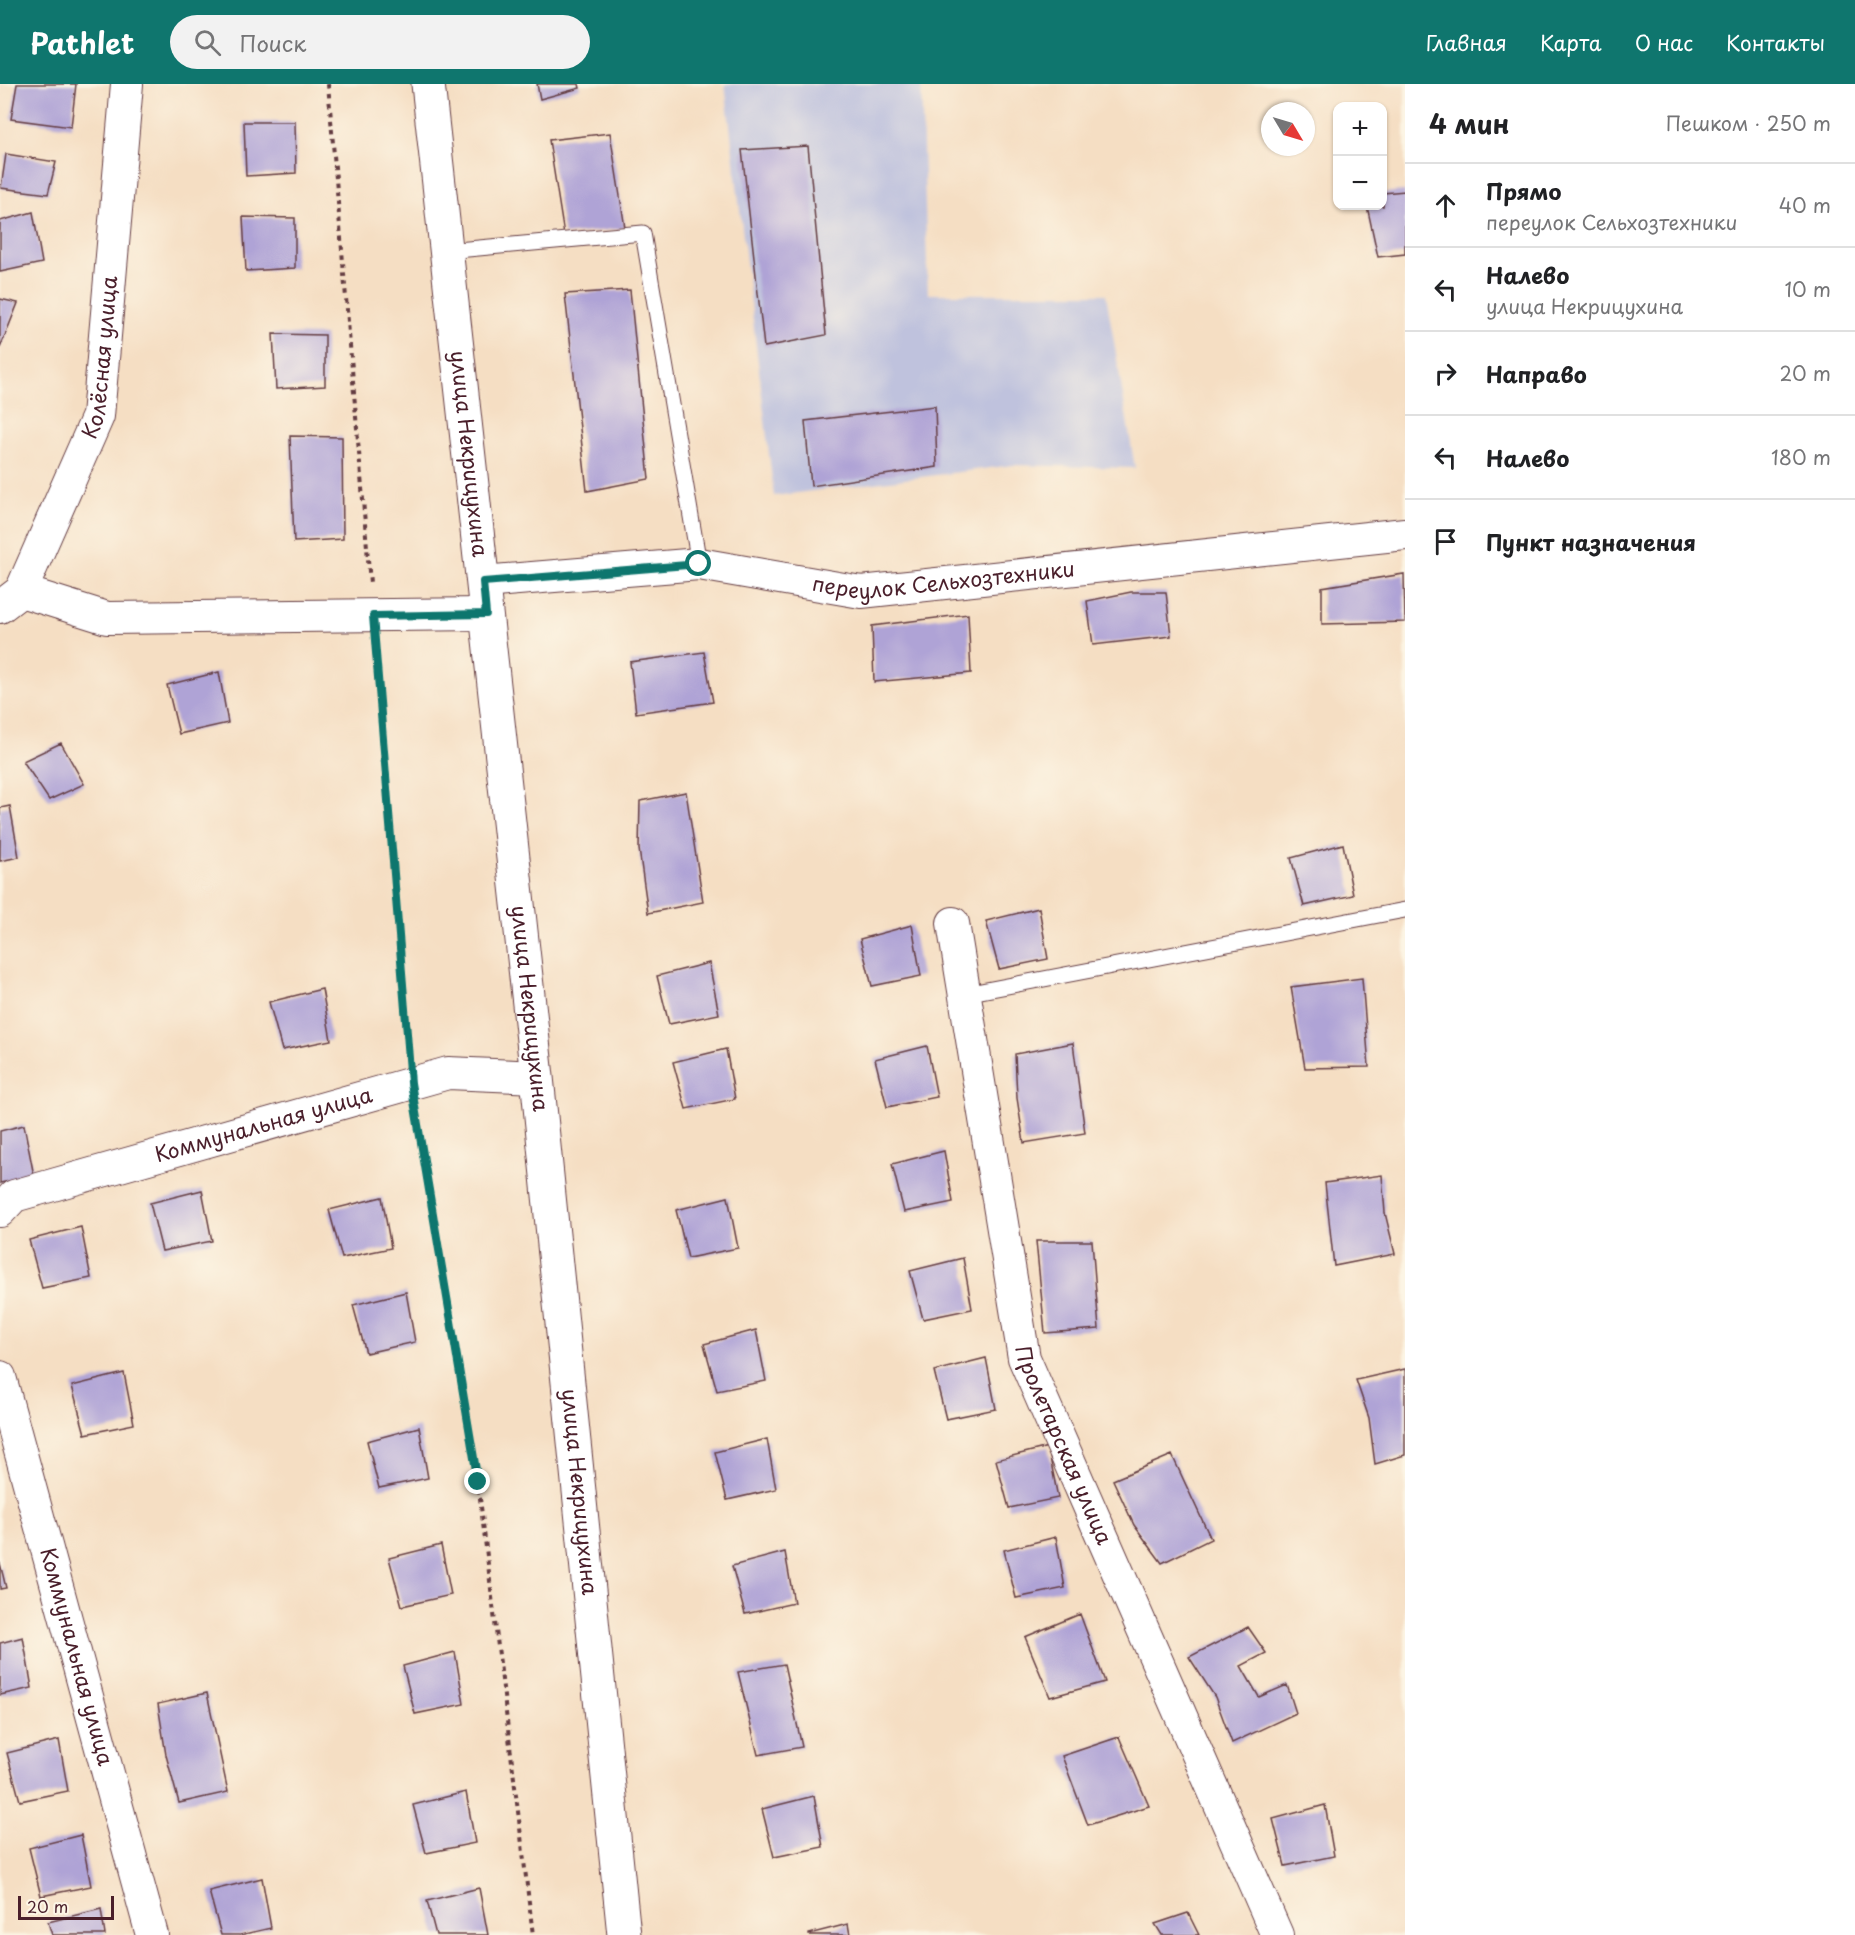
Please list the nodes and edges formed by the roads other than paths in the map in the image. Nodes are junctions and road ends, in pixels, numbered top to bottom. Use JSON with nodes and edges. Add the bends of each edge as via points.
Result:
{"nodes":[{"id":1,"x":127,"y":84,"type":"edge"},
{"id":2,"x":428,"y":84,"type":"edge"},
{"id":3,"x":446,"y":251,"type":"junction"},
{"id":4,"x":1405,"y":534,"type":"edge"},
{"id":5,"x":699,"y":564,"type":"junction"},
{"id":6,"x":483,"y":582,"type":"junction"},
{"id":7,"x":11,"y":599,"type":"edge"},
{"id":8,"x":486,"y":614,"type":"junction"},
{"id":9,"x":1405,"y":910,"type":"edge"},
{"id":10,"x":953,"y":923,"type":"dead end"},
{"id":11,"x":965,"y":994,"type":"junction"},
{"id":12,"x":537,"y":1077,"type":"junction"},
{"id":13,"x":0,"y":1211,"type":"edge"},
{"id":14,"x":0,"y":1377,"type":"edge"},
{"id":15,"x":152,"y":1935,"type":"edge"},
{"id":16,"x":624,"y":1935,"type":"edge"},
{"id":17,"x":1277,"y":1935,"type":"edge"}],
"edges":[{"from":1,"to":7,"type":"street","name":"Колёсная улица","via":[[98,416]]},
{"from":2,"to":3,"type":"street","name":"улица Некрицухина"},
{"from":3,"to":5,"type":"lane","via":[[643,233]]},
{"from":3,"to":6,"type":"street","name":"улица Некрицухина"},
{"from":4,"to":5,"type":"street","name":"переулок Сельхозтехники","via":[[861,592]]},
{"from":5,"to":6,"type":"street","name":"переулок Сельхозтехники"},
{"from":6,"to":8,"type":"street","name":"улица Некрицухина"},
{"from":7,"to":8,"type":"street","via":[[107,618]]},
{"from":8,"to":12,"type":"street","name":"улица Некрицухина"},
{"from":9,"to":11,"type":"lane"},
{"from":10,"to":11,"type":"street","name":"Пролетарская улица"},
{"from":11,"to":17,"type":"street","name":"Пролетарская улица","via":[[1024,1358]]},
{"from":12,"to":13,"type":"street","name":"Коммунальная улица","via":[[448,1073],[14,1196]]},
{"from":12,"to":16,"type":"street","name":"улица Некрицухина"},
{"from":14,"to":15,"type":"street","name":"Коммунальная улица"}]}
